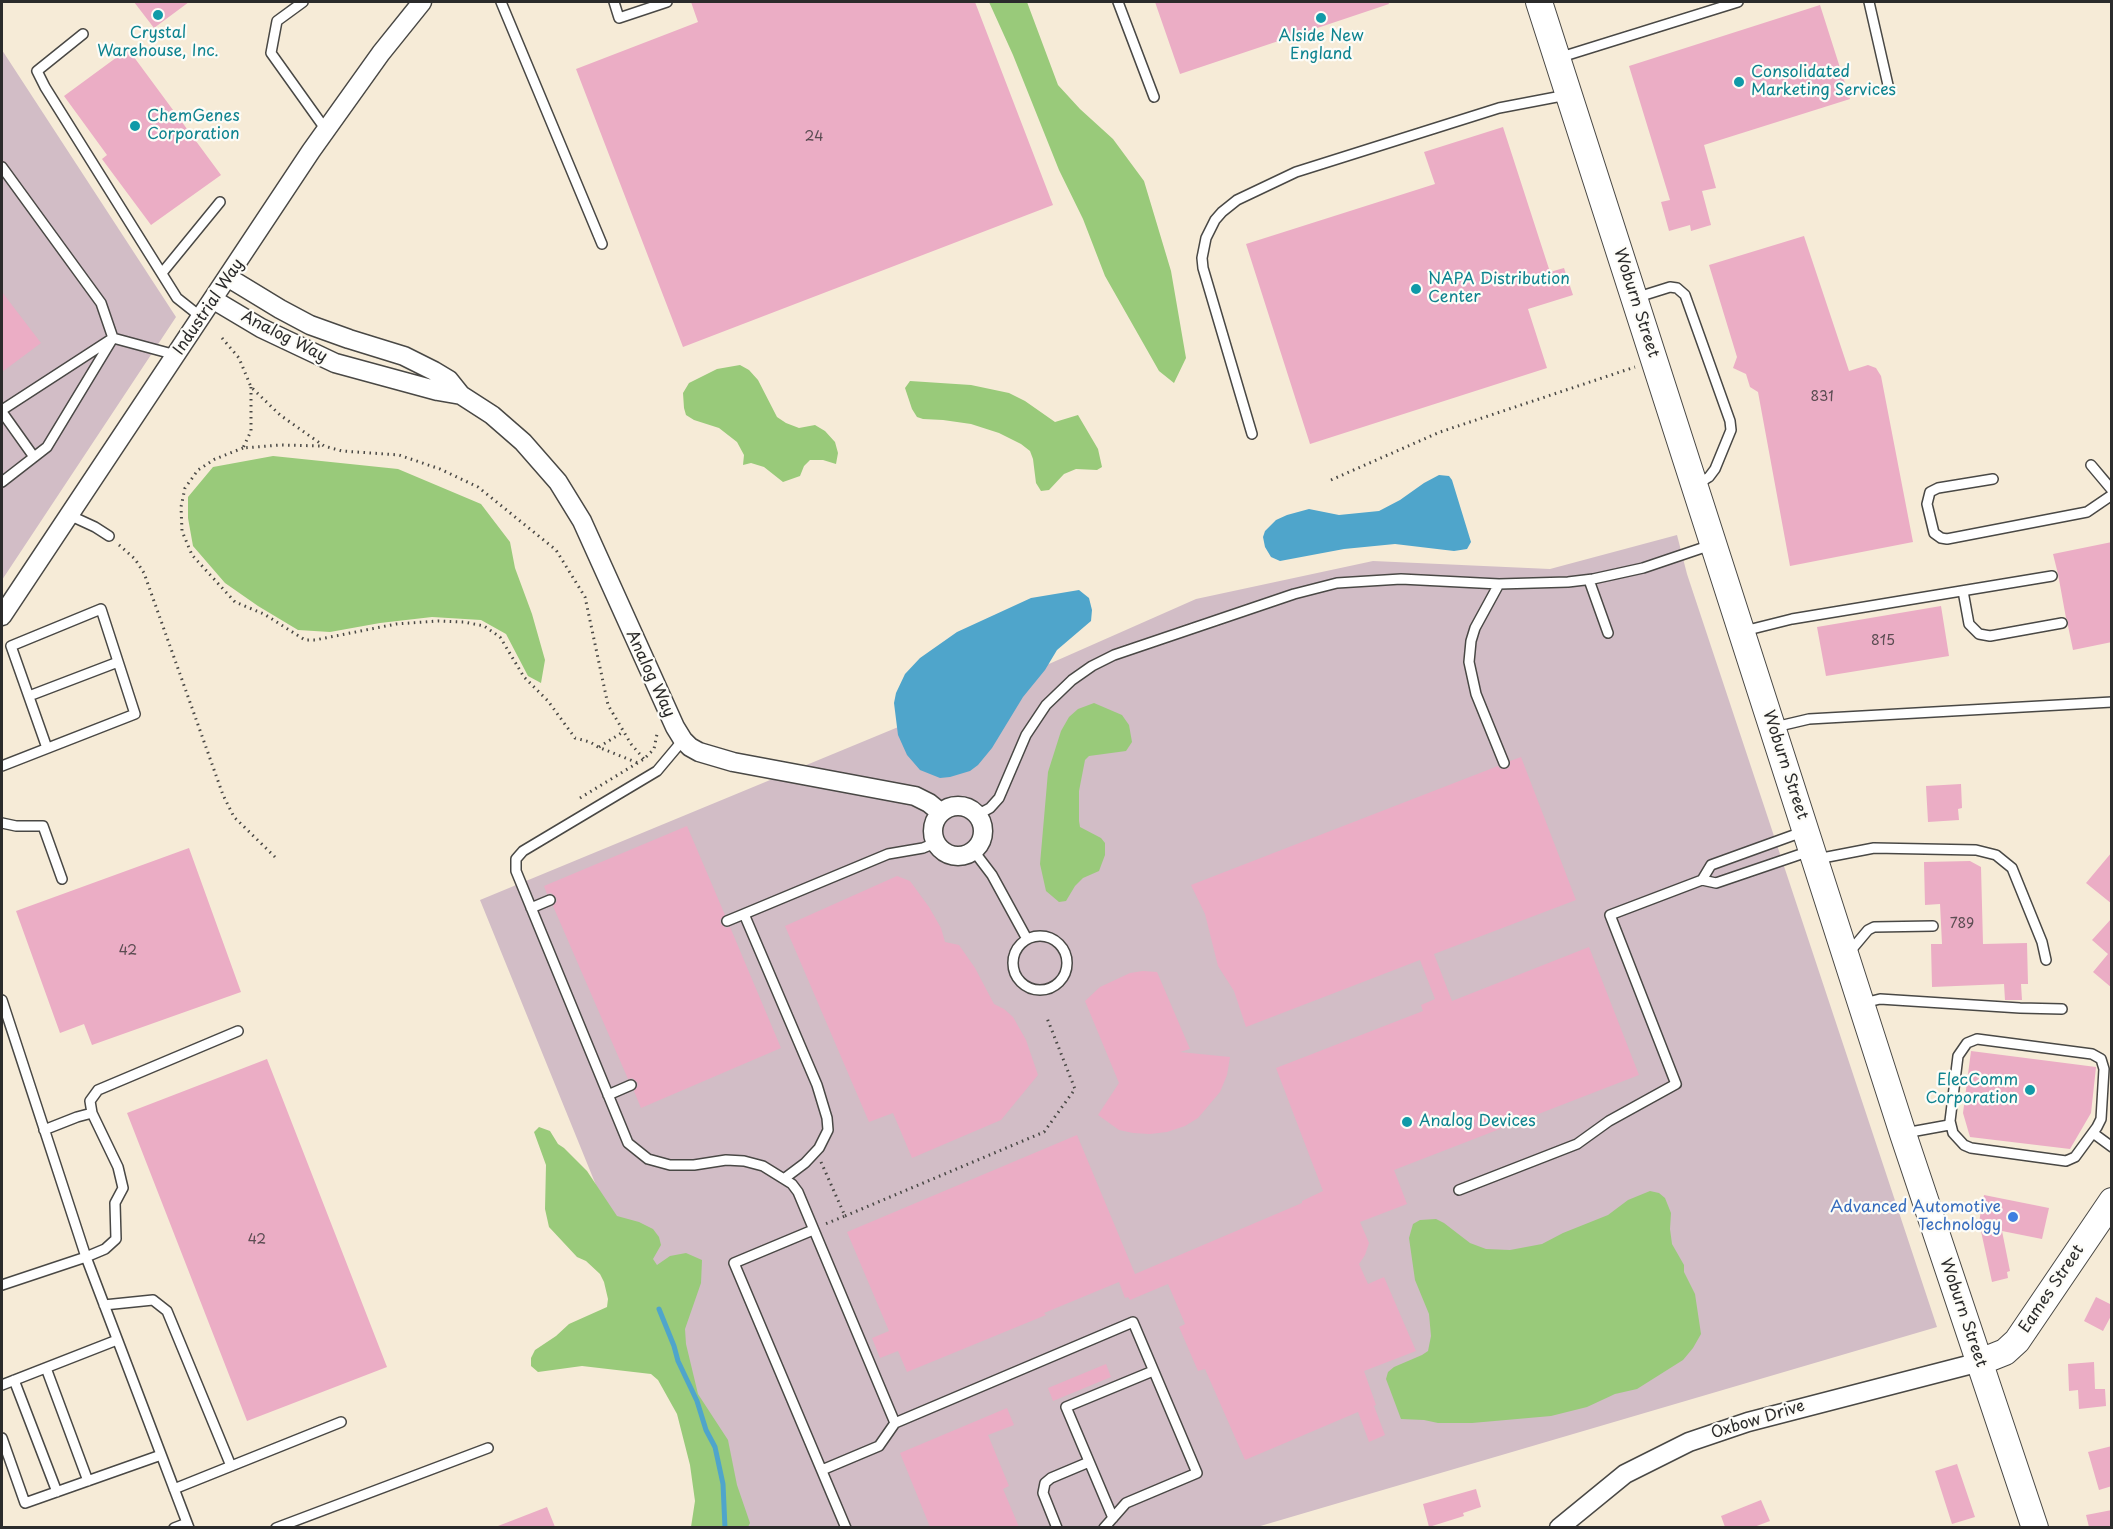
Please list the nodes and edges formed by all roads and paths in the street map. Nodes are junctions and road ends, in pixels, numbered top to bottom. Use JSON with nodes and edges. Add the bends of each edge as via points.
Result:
{"nodes":[{"id":1,"x":303,"y":2,"type":"edge"},
{"id":2,"x":422,"y":2,"type":"edge"},
{"id":3,"x":501,"y":2,"type":"edge"},
{"id":4,"x":614,"y":2,"type":"edge"},
{"id":5,"x":667,"y":2,"type":"edge"},
{"id":6,"x":1118,"y":2,"type":"edge"},
{"id":7,"x":1539,"y":2,"type":"edge"},
{"id":8,"x":1738,"y":2,"type":"edge"},
{"id":9,"x":1869,"y":2,"type":"edge"},
{"id":10,"x":83,"y":34,"type":"dead end"},
{"id":11,"x":1558,"y":58,"type":"junction"},
{"id":12,"x":1888,"y":85,"type":"dead end"},
{"id":13,"x":1569,"y":95,"type":"junction"},
{"id":14,"x":1154,"y":97,"type":"dead end"},
{"id":15,"x":327,"y":130,"type":"junction"},
{"id":16,"x":2,"y":167,"type":"edge"},
{"id":17,"x":220,"y":202,"type":"dead end"},
{"id":18,"x":602,"y":244,"type":"dead end"},
{"id":19,"x":162,"y":273,"type":"junction"},
{"id":20,"x":228,"y":278,"type":"junction"},
{"id":21,"x":1634,"y":298,"type":"junction"},
{"id":22,"x":214,"y":300,"type":"junction"},
{"id":23,"x":201,"y":317,"type":"junction"},
{"id":24,"x":113,"y":338,"type":"junction"},
{"id":25,"x":222,"y":338,"type":"dead end"},
{"id":26,"x":176,"y":355,"type":"junction"},
{"id":27,"x":1654,"y":360,"type":"junction"},
{"id":28,"x":251,"y":387,"type":"junction"},
{"id":29,"x":461,"y":395,"type":"junction"},
{"id":30,"x":2,"y":411,"type":"edge"},
{"id":31,"x":1252,"y":434,"type":"dead end"},
{"id":32,"x":324,"y":446,"type":"junction"},
{"id":33,"x":243,"y":448,"type":"junction"},
{"id":34,"x":34,"y":457,"type":"junction"},
{"id":35,"x":2091,"y":465,"type":"dead end"},
{"id":36,"x":1993,"y":479,"type":"dead end"},
{"id":37,"x":1331,"y":480,"type":"dead end"},
{"id":38,"x":2,"y":482,"type":"edge"},
{"id":39,"x":1694,"y":486,"type":"junction"},
{"id":40,"x":2112,"y":493,"type":"edge"},
{"id":41,"x":69,"y":515,"type":"junction"},
{"id":42,"x":109,"y":536,"type":"joint"},
{"id":43,"x":1713,"y":544,"type":"junction"},
{"id":44,"x":2052,"y":576,"type":"dead end"},
{"id":45,"x":1589,"y":580,"type":"junction"},
{"id":46,"x":1499,"y":584,"type":"junction"},
{"id":47,"x":1963,"y":591,"type":"junction"},
{"id":48,"x":2,"y":616,"type":"edge"},
{"id":49,"x":2062,"y":623,"type":"dead end"},
{"id":50,"x":1741,"y":631,"type":"junction"},
{"id":51,"x":1608,"y":633,"type":"dead end"},
{"id":52,"x":118,"y":662,"type":"junction"},
{"id":53,"x":29,"y":696,"type":"junction"},
{"id":54,"x":2112,"y":702,"type":"edge"},
{"id":55,"x":1772,"y":728,"type":"junction"},
{"id":56,"x":623,"y":732,"type":"junction"},
{"id":57,"x":657,"y":733,"type":"dead end"},
{"id":58,"x":683,"y":740,"type":"junction"},
{"id":59,"x":598,"y":747,"type":"junction"},
{"id":60,"x":48,"y":748,"type":"junction"},
{"id":61,"x":644,"y":759,"type":"junction"},
{"id":62,"x":638,"y":763,"type":"junction"},
{"id":63,"x":1504,"y":763,"type":"dead end"},
{"id":64,"x":2,"y":766,"type":"edge"},
{"id":65,"x":580,"y":798,"type":"dead end"},
{"id":66,"x":940,"y":812,"type":"junction"},
{"id":67,"x":977,"y":815,"type":"junction"},
{"id":68,"x":2,"y":823,"type":"edge"},
{"id":69,"x":935,"y":843,"type":"junction"},
{"id":70,"x":1811,"y":847,"type":"junction"},
{"id":71,"x":973,"y":850,"type":"junction"},
{"id":72,"x":275,"y":857,"type":"dead end"},
{"id":73,"x":62,"y":879,"type":"dead end"},
{"id":74,"x":1702,"y":880,"type":"junction"},
{"id":75,"x":550,"y":900,"type":"dead end"},
{"id":76,"x":531,"y":908,"type":"junction"},
{"id":77,"x":744,"y":914,"type":"junction"},
{"id":78,"x":727,"y":921,"type":"dead end"},
{"id":79,"x":1933,"y":926,"type":"dead end"},
{"id":80,"x":1027,"y":939,"type":"junction"},
{"id":81,"x":1846,"y":956,"type":"junction"},
{"id":82,"x":2046,"y":960,"type":"dead end"},
{"id":83,"x":2,"y":1000,"type":"edge"},
{"id":84,"x":1861,"y":1004,"type":"junction"},
{"id":85,"x":2062,"y":1009,"type":"dead end"},
{"id":86,"x":1047,"y":1018,"type":"dead end"},
{"id":87,"x":238,"y":1030,"type":"dead end"},
{"id":88,"x":631,"y":1085,"type":"dead end"},
{"id":89,"x":608,"y":1095,"type":"junction"},
{"id":90,"x":92,"y":1113,"type":"junction"},
{"id":91,"x":1949,"y":1125,"type":"junction"},
{"id":92,"x":44,"y":1130,"type":"junction"},
{"id":93,"x":2093,"y":1133,"type":"junction"},
{"id":94,"x":1903,"y":1134,"type":"junction"},
{"id":95,"x":2112,"y":1147,"type":"edge"},
{"id":96,"x":814,"y":1154,"type":"junction"},
{"id":97,"x":785,"y":1178,"type":"junction"},
{"id":98,"x":1459,"y":1190,"type":"dead end"},
{"id":99,"x":2112,"y":1202,"type":"edge"},
{"id":100,"x":845,"y":1216,"type":"junction"},
{"id":101,"x":813,"y":1230,"type":"junction"},
{"id":102,"x":86,"y":1257,"type":"junction"},
{"id":103,"x":2,"y":1285,"type":"edge"},
{"id":104,"x":104,"y":1305,"type":"junction"},
{"id":105,"x":117,"y":1340,"type":"junction"},
{"id":106,"x":1980,"y":1362,"type":"junction"},
{"id":107,"x":46,"y":1368,"type":"junction"},
{"id":108,"x":1153,"y":1371,"type":"junction"},
{"id":109,"x":14,"y":1380,"type":"junction"},
{"id":110,"x":2,"y":1385,"type":"edge"},
{"id":111,"x":341,"y":1422,"type":"dead end"},
{"id":112,"x":895,"y":1423,"type":"junction"},
{"id":113,"x":2,"y":1438,"type":"edge"},
{"id":114,"x":488,"y":1448,"type":"dead end"},
{"id":115,"x":161,"y":1455,"type":"junction"},
{"id":116,"x":1089,"y":1462,"type":"junction"},
{"id":117,"x":231,"y":1466,"type":"junction"},
{"id":118,"x":822,"y":1470,"type":"junction"},
{"id":119,"x":88,"y":1481,"type":"junction"},
{"id":120,"x":174,"y":1489,"type":"junction"},
{"id":121,"x":57,"y":1492,"type":"junction"},
{"id":122,"x":1113,"y":1518,"type":"junction"},
{"id":123,"x":188,"y":1525,"type":"edge"},
{"id":124,"x":174,"y":1527,"type":"edge"},
{"id":125,"x":276,"y":1527,"type":"edge"},
{"id":126,"x":846,"y":1527,"type":"edge"},
{"id":127,"x":1057,"y":1527,"type":"edge"},
{"id":128,"x":1104,"y":1527,"type":"edge"},
{"id":129,"x":1558,"y":1527,"type":"edge"},
{"id":130,"x":2035,"y":1527,"type":"edge"}],
"edges":[{"from":1,"to":15,"type":"lane","via":[[277,21],[271,53]]},
{"from":2,"to":15,"type":"street","name":"Industrial Way"},
{"from":3,"to":18,"type":"lane"},
{"from":4,"to":5,"type":"lane","via":[[619,18]]},
{"from":6,"to":14,"type":"lane"},
{"from":7,"to":11,"type":"street","name":"Woburn Street"},
{"from":8,"to":11,"type":"lane"},
{"from":9,"to":12,"type":"lane"},
{"from":10,"to":19,"type":"lane","via":[[37,71]]},
{"from":11,"to":13,"type":"street","name":"Woburn Street"},
{"from":13,"to":21,"type":"street","name":"Woburn Street"},
{"from":13,"to":31,"type":"lane","via":[[1499,108],[1296,172],[1237,200],[1222,212],[1206,238],[1203,268]]},
{"from":15,"to":20,"type":"street","name":"Industrial Way"},
{"from":16,"to":24,"type":"lane","via":[[101,303]]},
{"from":17,"to":19,"type":"lane"},
{"from":19,"to":23,"type":"lane","via":[[177,298]]},
{"from":20,"to":22,"type":"street","name":"Industrial Way"},
{"from":20,"to":29,"type":"street","name":"Analog Way","via":[[310,324],[404,356],[434,371],[449,380]]},
{"from":21,"to":27,"type":"street","name":"Woburn Street"},
{"from":21,"to":39,"type":"lane","via":[[1670,287],[1683,292],[1730,421],[1730,433],[1715,469]]},
{"from":22,"to":23,"type":"street","name":"Industrial Way"},
{"from":22,"to":29,"type":"street","name":"Analog Way","via":[[261,328],[335,363]]},
{"from":23,"to":26,"type":"street","name":"Industrial Way"},
{"from":24,"to":26,"type":"lane"},
{"from":24,"to":30,"type":"lane"},
{"from":24,"to":34,"type":"lane","via":[[47,447]]},
{"from":25,"to":28,"type":"path","via":[[239,358]]},
{"from":26,"to":41,"type":"street","name":"Industrial Way"},
{"from":27,"to":37,"type":"path","via":[[1440,432]]},
{"from":27,"to":39,"type":"street","name":"Woburn Street"},
{"from":28,"to":32,"type":"path","via":[[280,415]]},
{"from":28,"to":33,"type":"path","via":[[251,431]]},
{"from":29,"to":58,"type":"street","name":"Analog Way","via":[[523,442],[570,501],[592,540]]},
{"from":30,"to":34,"type":"lane"},
{"from":32,"to":33,"type":"path"},
{"from":32,"to":56,"type":"path","via":[[399,455],[440,469],[478,488],[556,550],[585,597],[608,705]]},
{"from":33,"to":59,"type":"path","via":[[198,471],[185,488],[181,507],[182,531],[192,555],[235,602],[264,614],[305,640],[396,624],[438,621],[484,626],[500,638],[524,677],[548,701],[575,738]]},
{"from":34,"to":38,"type":"lane"},
{"from":35,"to":40,"type":"lane"},
{"from":36,"to":40,"type":"lane","via":[[1930,492],[1927,504],[1936,536],[1947,538],[2087,512]]},
{"from":39,"to":43,"type":"street","name":"Woburn Street"},
{"from":41,"to":42,"type":"lane"},
{"from":41,"to":48,"type":"street","name":"Industrial Way"},
{"from":42,"to":72,"type":"path","via":[[135,559],[144,573],[234,817]]},
{"from":43,"to":45,"type":"lane","via":[[1643,568]]},
{"from":43,"to":50,"type":"street","name":"Woburn Street"},
{"from":44,"to":47,"type":"lane"},
{"from":45,"to":46,"type":"lane"},
{"from":45,"to":51,"type":"lane"},
{"from":46,"to":63,"type":"lane","via":[[1475,628],[1470,662],[1476,694]]},
{"from":46,"to":67,"type":"lane","via":[[1401,579],[1337,583],[1114,655],[1072,680],[1046,705],[1026,735],[999,798]]},
{"from":47,"to":49,"type":"lane","via":[[1969,624],[1979,634],[1990,636]]},
{"from":47,"to":50,"type":"lane"},
{"from":50,"to":55,"type":"street","name":"Woburn Street"},
{"from":52,"to":53,"type":"lane"},
{"from":52,"to":53,"type":"lane","via":[[100,609],[11,646]]},
{"from":52,"to":60,"type":"lane","via":[[135,714]]},
{"from":53,"to":60,"type":"lane"},
{"from":54,"to":55,"type":"lane","via":[[1809,719]]},
{"from":55,"to":70,"type":"street","name":"Woburn Street"},
{"from":56,"to":59,"type":"path"},
{"from":56,"to":61,"type":"path"},
{"from":57,"to":61,"type":"path","via":[[654,749]]},
{"from":58,"to":66,"type":"street","via":[[699,752],[733,762],[915,796]]},
{"from":58,"to":76,"type":"lane","via":[[657,771],[519,854],[515,866]]},
{"from":59,"to":62,"type":"path"},
{"from":60,"to":64,"type":"lane"},
{"from":61,"to":62,"type":"path"},
{"from":62,"to":65,"type":"path"},
{"from":66,"to":67,"type":"street","via":[[959,806]]},
{"from":66,"to":69,"type":"street","via":[[933,825]]},
{"from":67,"to":71,"type":"street","via":[[983,830],[981,842]]},
{"from":68,"to":73,"type":"lane","via":[[43,826]]},
{"from":69,"to":71,"type":"street","via":[[956,856]]},
{"from":69,"to":77,"type":"lane","via":[[888,854]]},
{"from":70,"to":74,"type":"lane","via":[[1716,883]]},
{"from":70,"to":74,"type":"lane","via":[[1711,865]]},
{"from":70,"to":81,"type":"street","name":"Woburn Street"},
{"from":70,"to":82,"type":"lane","via":[[1976,850],[1996,855],[2012,868]]},
{"from":71,"to":80,"type":"lane","via":[[992,875]]},
{"from":74,"to":98,"type":"lane","via":[[1610,915],[1676,1084],[1609,1121],[1577,1144]]},
{"from":75,"to":76,"type":"lane"},
{"from":76,"to":89,"type":"lane"},
{"from":77,"to":78,"type":"lane"},
{"from":77,"to":96,"type":"lane","via":[[817,1085],[827,1118],[828,1130]]},
{"from":79,"to":81,"type":"lane","via":[[1874,927]]},
{"from":80,"to":80,"type":"lane","via":[[1015,950],[1016,975],[1039,990],[1058,983],[1065,972],[1065,953],[1046,937]]},
{"from":81,"to":84,"type":"street","name":"Woburn Street"},
{"from":83,"to":92,"type":"lane"},
{"from":84,"to":85,"type":"lane","via":[[1880,999]]},
{"from":84,"to":94,"type":"street","name":"Woburn Street"},
{"from":86,"to":100,"type":"path","via":[[1075,1089],[1044,1132]]},
{"from":87,"to":90,"type":"lane","via":[[98,1090],[90,1101]]},
{"from":88,"to":89,"type":"lane"},
{"from":89,"to":97,"type":"lane","via":[[628,1143],[648,1159],[670,1165],[744,1161]]},
{"from":90,"to":92,"type":"lane"},
{"from":90,"to":102,"type":"lane","via":[[118,1167],[123,1188],[116,1203],[116,1239]]},
{"from":91,"to":93,"type":"lane","via":[[1968,1147],[2066,1161],[2075,1157]]},
{"from":91,"to":93,"type":"lane","via":[[1959,1054],[1969,1041],[1977,1040],[2098,1057],[2104,1069],[2101,1115]]},
{"from":91,"to":94,"type":"lane"},
{"from":92,"to":102,"type":"lane"},
{"from":93,"to":95,"type":"lane"},
{"from":94,"to":106,"type":"street","name":"Woburn Street"},
{"from":96,"to":97,"type":"lane"},
{"from":96,"to":100,"type":"path","via":[[824,1165]]},
{"from":97,"to":101,"type":"lane","via":[[798,1192]]},
{"from":99,"to":106,"type":"street","name":"Eames Street","via":[[2017,1341],[2005,1352]]},
{"from":100,"to":101,"type":"path"},
{"from":101,"to":112,"type":"lane"},
{"from":101,"to":118,"type":"lane","via":[[734,1263]]},
{"from":102,"to":103,"type":"lane"},
{"from":102,"to":104,"type":"lane"},
{"from":104,"to":105,"type":"lane"},
{"from":104,"to":117,"type":"lane","via":[[153,1300],[167,1311]]},
{"from":105,"to":107,"type":"lane"},
{"from":105,"to":115,"type":"lane"},
{"from":106,"to":129,"type":"street","name":"Oxbow Drive","via":[[1748,1422],[1689,1442],[1625,1474]]},
{"from":106,"to":130,"type":"street","name":"Woburn Street"},
{"from":107,"to":109,"type":"lane"},
{"from":107,"to":119,"type":"lane"},
{"from":108,"to":112,"type":"lane","via":[[1132,1322]]},
{"from":108,"to":116,"type":"lane","via":[[1066,1407]]},
{"from":108,"to":122,"type":"lane","via":[[1197,1473],[1126,1503]]},
{"from":109,"to":110,"type":"lane"},
{"from":109,"to":121,"type":"lane"},
{"from":111,"to":117,"type":"lane"},
{"from":112,"to":118,"type":"lane","via":[[879,1446]]},
{"from":113,"to":121,"type":"lane","via":[[25,1503]]},
{"from":114,"to":125,"type":"lane"},
{"from":115,"to":119,"type":"lane"},
{"from":115,"to":120,"type":"lane"},
{"from":116,"to":122,"type":"lane"},
{"from":116,"to":127,"type":"lane","via":[[1045,1483],[1043,1493]]},
{"from":117,"to":120,"type":"lane"},
{"from":118,"to":126,"type":"lane"},
{"from":119,"to":121,"type":"lane"},
{"from":120,"to":123,"type":"lane"},
{"from":122,"to":128,"type":"lane"},
{"from":123,"to":124,"type":"lane"}]}
